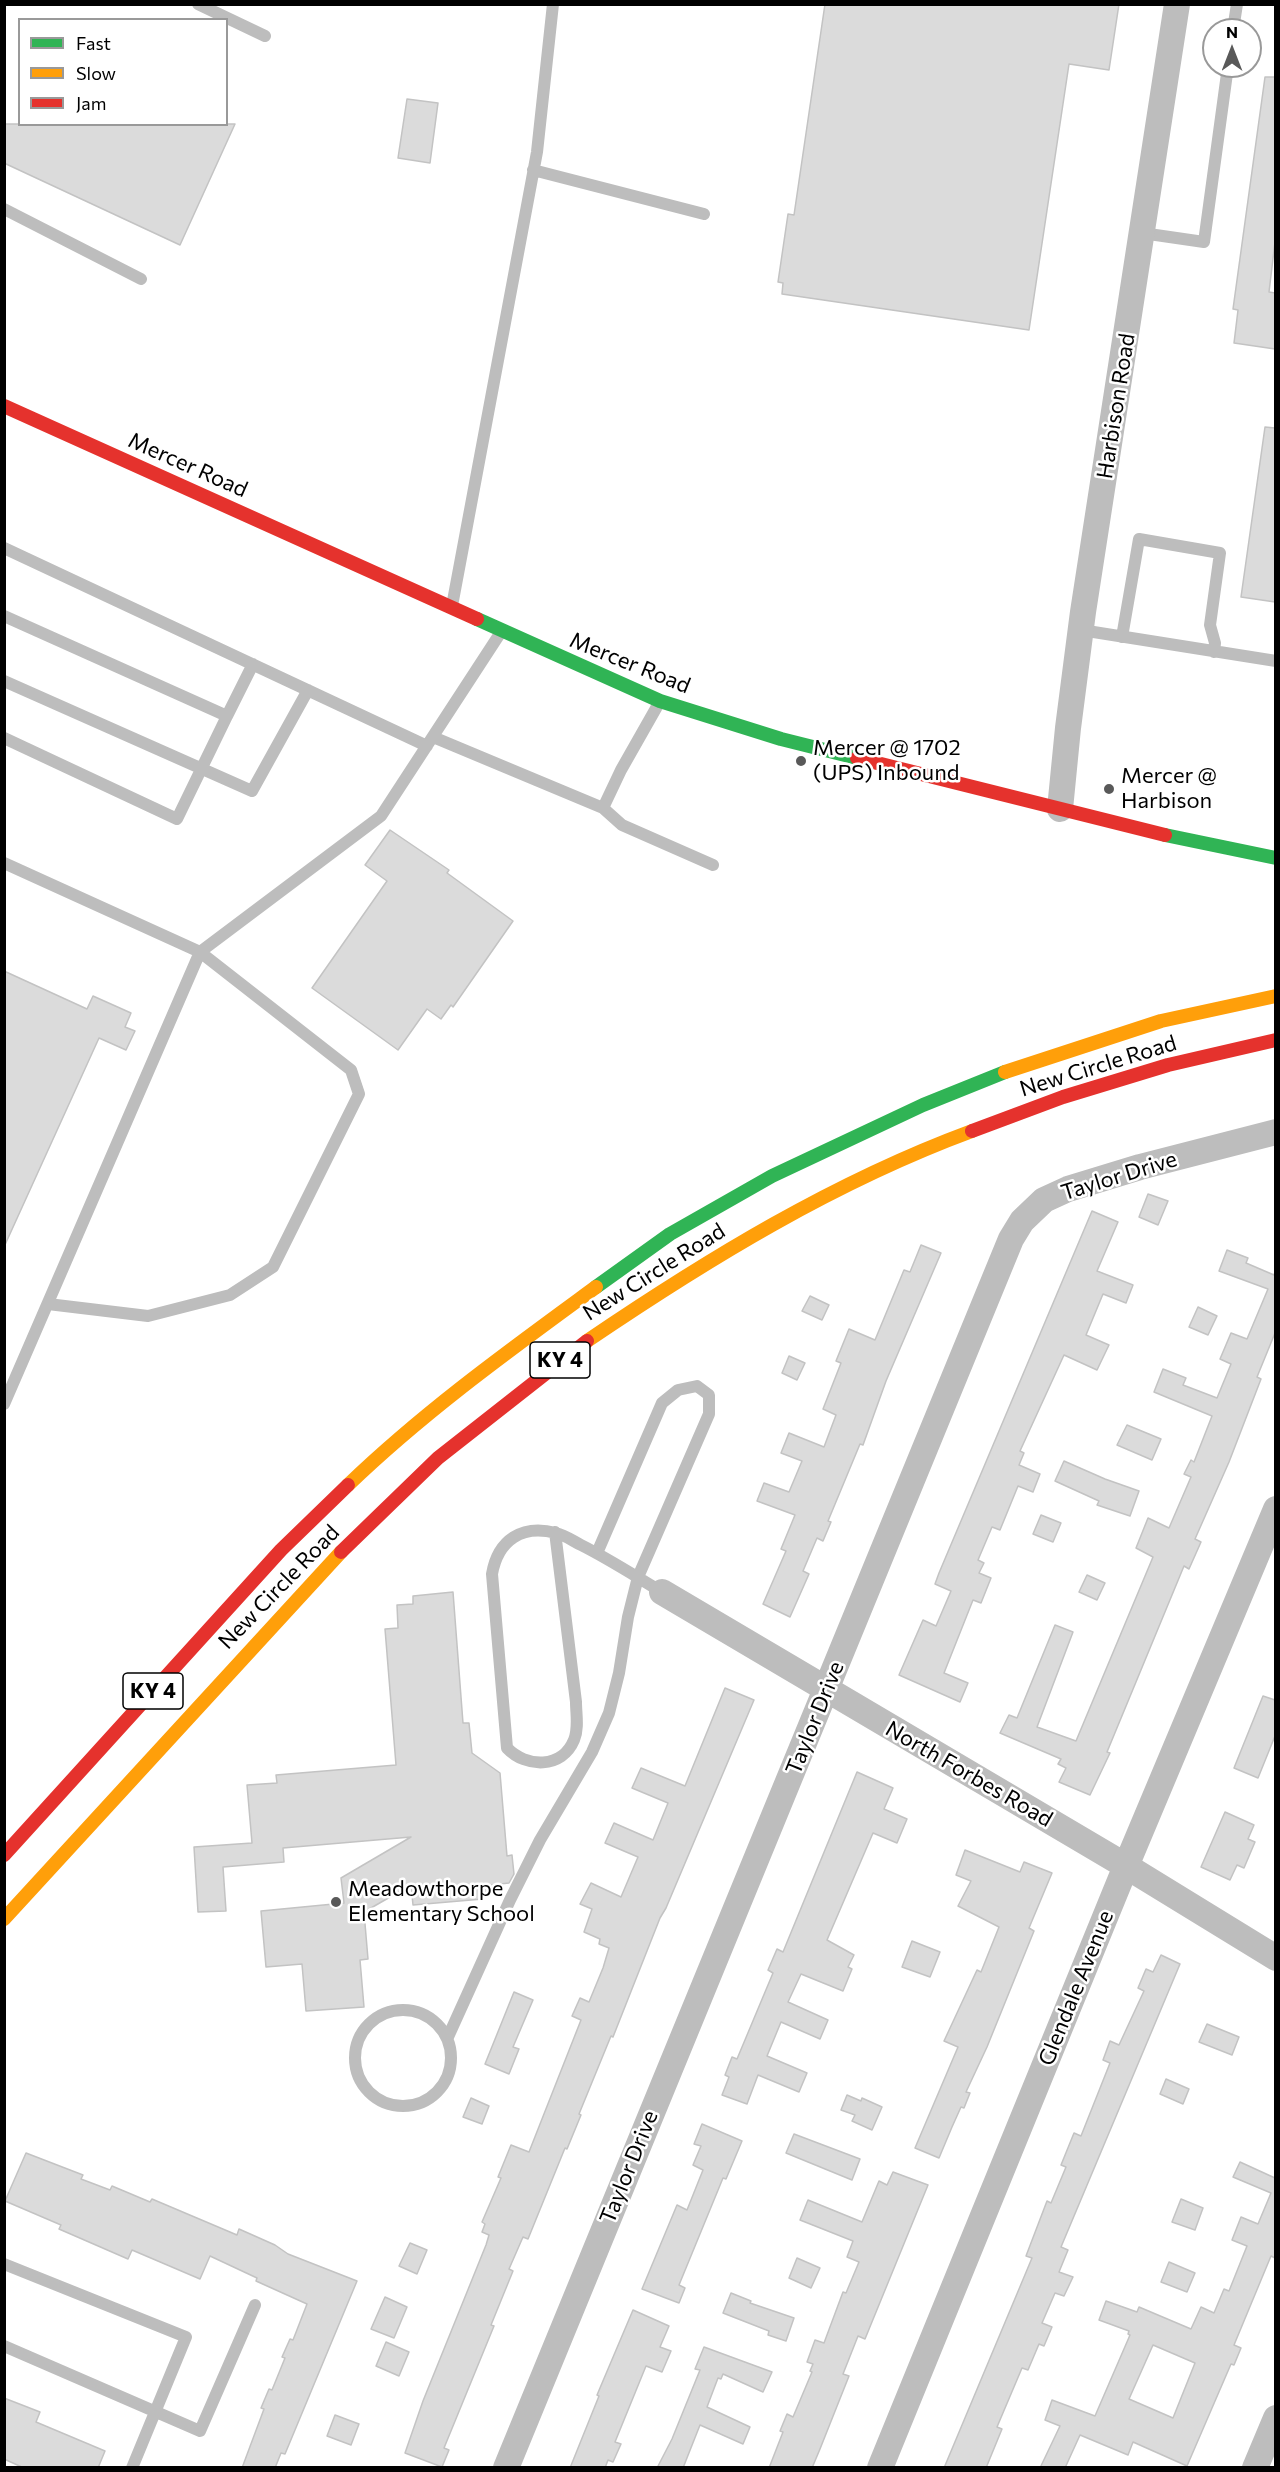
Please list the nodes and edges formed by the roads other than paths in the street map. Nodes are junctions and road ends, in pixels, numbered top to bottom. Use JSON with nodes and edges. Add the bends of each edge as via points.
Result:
{"nodes":[{"id":1,"x":198,"y":4,"type":"edge"},
{"id":2,"x":553,"y":4,"type":"edge"},
{"id":3,"x":1177,"y":4,"type":"edge"},
{"id":4,"x":227,"y":18,"type":"edge"},
{"id":5,"x":228,"y":18,"type":"edge"},
{"id":6,"x":265,"y":36,"type":"dead end"},
{"id":7,"x":1226,"y":78,"type":"edge"},
{"id":8,"x":533,"y":170,"type":"junction"},
{"id":9,"x":4,"y":209,"type":"edge"},
{"id":10,"x":704,"y":214,"type":"dead end"},
{"id":11,"x":1142,"y":233,"type":"junction"},
{"id":12,"x":141,"y":279,"type":"dead end"},
{"id":13,"x":4,"y":406,"type":"edge"},
{"id":14,"x":4,"y":548,"type":"edge"},
{"id":15,"x":452,"y":608,"type":"junction"},
{"id":16,"x":4,"y":616,"type":"edge"},
{"id":17,"x":1081,"y":630,"type":"junction"},
{"id":18,"x":501,"y":631,"type":"junction"},
{"id":19,"x":1122,"y":637,"type":"junction"},
{"id":20,"x":1214,"y":652,"type":"junction"},
{"id":21,"x":1275,"y":662,"type":"edge"},
{"id":22,"x":253,"y":664,"type":"junction"},
{"id":23,"x":4,"y":681,"type":"edge"},
{"id":24,"x":308,"y":690,"type":"junction"},
{"id":25,"x":660,"y":701,"type":"junction"},
{"id":26,"x":227,"y":716,"type":"junction"},
{"id":27,"x":4,"y":738,"type":"edge"},
{"id":28,"x":430,"y":741,"type":"junction"},
{"id":29,"x":200,"y":768,"type":"junction"},
{"id":30,"x":603,"y":808,"type":"junction"},
{"id":31,"x":1060,"y":809,"type":"junction"},
{"id":32,"x":1275,"y":858,"type":"edge"},
{"id":33,"x":4,"y":863,"type":"edge"},
{"id":34,"x":714,"y":865,"type":"dead end"},
{"id":35,"x":200,"y":952,"type":"junction"},
{"id":36,"x":1275,"y":996,"type":"edge"},
{"id":37,"x":1275,"y":1040,"type":"edge"},
{"id":38,"x":1275,"y":1132,"type":"edge"},
{"id":39,"x":48,"y":1304,"type":"junction"},
{"id":40,"x":4,"y":1404,"type":"edge"},
{"id":41,"x":1275,"y":1509,"type":"edge"},
{"id":42,"x":555,"y":1532,"type":"junction"},
{"id":43,"x":597,"y":1553,"type":"junction"},
{"id":44,"x":638,"y":1577,"type":"junction"},
{"id":45,"x":662,"y":1592,"type":"joint"},
{"id":46,"x":826,"y":1691,"type":"junction"},
{"id":47,"x":79,"y":1770,"type":"junction"},
{"id":48,"x":123,"y":1788,"type":"junction"},
{"id":49,"x":4,"y":1837,"type":"edge"},
{"id":50,"x":4,"y":1855,"type":"edge"},
{"id":51,"x":1126,"y":1866,"type":"junction"},
{"id":52,"x":32,"y":1909,"type":"dead end"},
{"id":53,"x":4,"y":1919,"type":"edge"},
{"id":54,"x":1275,"y":1958,"type":"edge"},
{"id":55,"x":448,"y":2037,"type":"junction"},
{"id":56,"x":4,"y":2264,"type":"edge"},
{"id":57,"x":255,"y":2305,"type":"dead end"},
{"id":58,"x":4,"y":2346,"type":"edge"},
{"id":59,"x":155,"y":2411,"type":"junction"},
{"id":60,"x":1275,"y":2418,"type":"edge"},
{"id":61,"x":132,"y":2468,"type":"edge"},
{"id":62,"x":506,"y":2468,"type":"edge"},
{"id":63,"x":880,"y":2468,"type":"edge"},
{"id":64,"x":1255,"y":2468,"type":"edge"}],
"edges":[{"from":1,"to":4,"type":"lane"},
{"from":2,"to":8,"type":"lane"},
{"from":3,"to":11,"type":"street","name":"Harbison Road"},
{"from":5,"to":6,"type":"lane"},
{"from":7,"to":11,"type":"lane","via":[[1204,242]]},
{"from":8,"to":10,"type":"lane"},
{"from":8,"to":15,"type":"lane"},
{"from":9,"to":12,"type":"lane"},
{"from":11,"to":17,"type":"street","name":"Harbison Road"},
{"from":13,"to":15,"type":"main road","name":"Mercer Road"},
{"from":14,"to":22,"type":"lane"},
{"from":15,"to":18,"type":"main road","name":"Mercer Road"},
{"from":16,"to":26,"type":"lane"},
{"from":17,"to":19,"type":"lane"},
{"from":17,"to":31,"type":"street","name":"Harbison Road"},
{"from":18,"to":25,"type":"main road","name":"Mercer Road"},
{"from":18,"to":28,"type":"lane"},
{"from":19,"to":20,"type":"lane"},
{"from":19,"to":20,"type":"lane","via":[[1139,539],[1220,553],[1210,625]]},
{"from":20,"to":21,"type":"lane"},
{"from":22,"to":24,"type":"lane"},
{"from":22,"to":26,"type":"lane"},
{"from":23,"to":29,"type":"lane"},
{"from":24,"to":28,"type":"lane"},
{"from":24,"to":29,"type":"lane","via":[[252,791]]},
{"from":25,"to":30,"type":"lane"},
{"from":25,"to":31,"type":"main road","name":"Mercer Road","via":[[781,739]]},
{"from":26,"to":29,"type":"lane"},
{"from":27,"to":29,"type":"lane","via":[[177,819]]},
{"from":28,"to":30,"type":"lane"},
{"from":28,"to":35,"type":"lane","via":[[381,816]]},
{"from":30,"to":34,"type":"lane","via":[[622,825]]},
{"from":31,"to":32,"type":"main road","name":"Mercer Road"},
{"from":33,"to":35,"type":"lane"},
{"from":35,"to":39,"type":"lane"},
{"from":35,"to":39,"type":"lane","via":[[351,1070],[359,1094],[273,1267],[230,1295],[148,1316]]},
{"from":36,"to":47,"type":"main road","name":"New Circle Road","number":"KY 4","via":[[1161,1021],[1000,1074],[772,1176],[670,1234],[475,1376],[383,1453],[281,1550]]},
{"from":37,"to":48,"type":"main road","name":"New Circle Road","number":"KY 4","via":[[1068,1094],[973,1129],[782,1217],[681,1277],[596,1333],[423,1471],[304,1591]]},
{"from":38,"to":46,"type":"street","name":"Taylor Drive","via":[[1068,1189],[1044,1200],[1022,1221],[1011,1239]]},
{"from":39,"to":40,"type":"lane"},
{"from":41,"to":51,"type":"street","name":"Glendale Avenue"},
{"from":42,"to":42,"type":"lane","via":[[520,1533],[495,1558],[492,1574],[507,1748],[516,1757],[540,1763],[555,1761],[564,1754],[574,1740],[577,1726]]},
{"from":42,"to":43,"type":"lane"},
{"from":43,"to":44,"type":"lane"},
{"from":43,"to":44,"type":"lane","via":[[662,1403],[678,1390],[697,1386],[709,1395],[709,1414]]},
{"from":44,"to":45,"type":"lane"},
{"from":44,"to":55,"type":"lane","via":[[609,1713],[592,1752],[510,1900]]},
{"from":45,"to":46,"type":"street","name":"North Forbes Road"},
{"from":46,"to":51,"type":"street","name":"North Forbes Road"},
{"from":46,"to":62,"type":"street","name":"Taylor Drive"},
{"from":47,"to":49,"type":"main road"},
{"from":47,"to":50,"type":"main road","name":"New Circle Road","number":"KY 4"},
{"from":48,"to":52,"type":"main road"},
{"from":48,"to":53,"type":"main road","name":"New Circle Road","number":"KY 4"},
{"from":51,"to":54,"type":"street","name":"North Forbes Road"},
{"from":51,"to":63,"type":"street","name":"Glendale Avenue"},
{"from":55,"to":55,"type":"lane","via":[[425,2015],[394,2010],[379,2016],[363,2032],[355,2055],[356,2070],[373,2097],[404,2107],[420,2104],[445,2084],[451,2069]]},
{"from":56,"to":59,"type":"lane","via":[[186,2337]]},
{"from":57,"to":59,"type":"lane","via":[[200,2431]]},
{"from":58,"to":59,"type":"lane"},
{"from":59,"to":61,"type":"lane"},
{"from":60,"to":64,"type":"street"}]}
